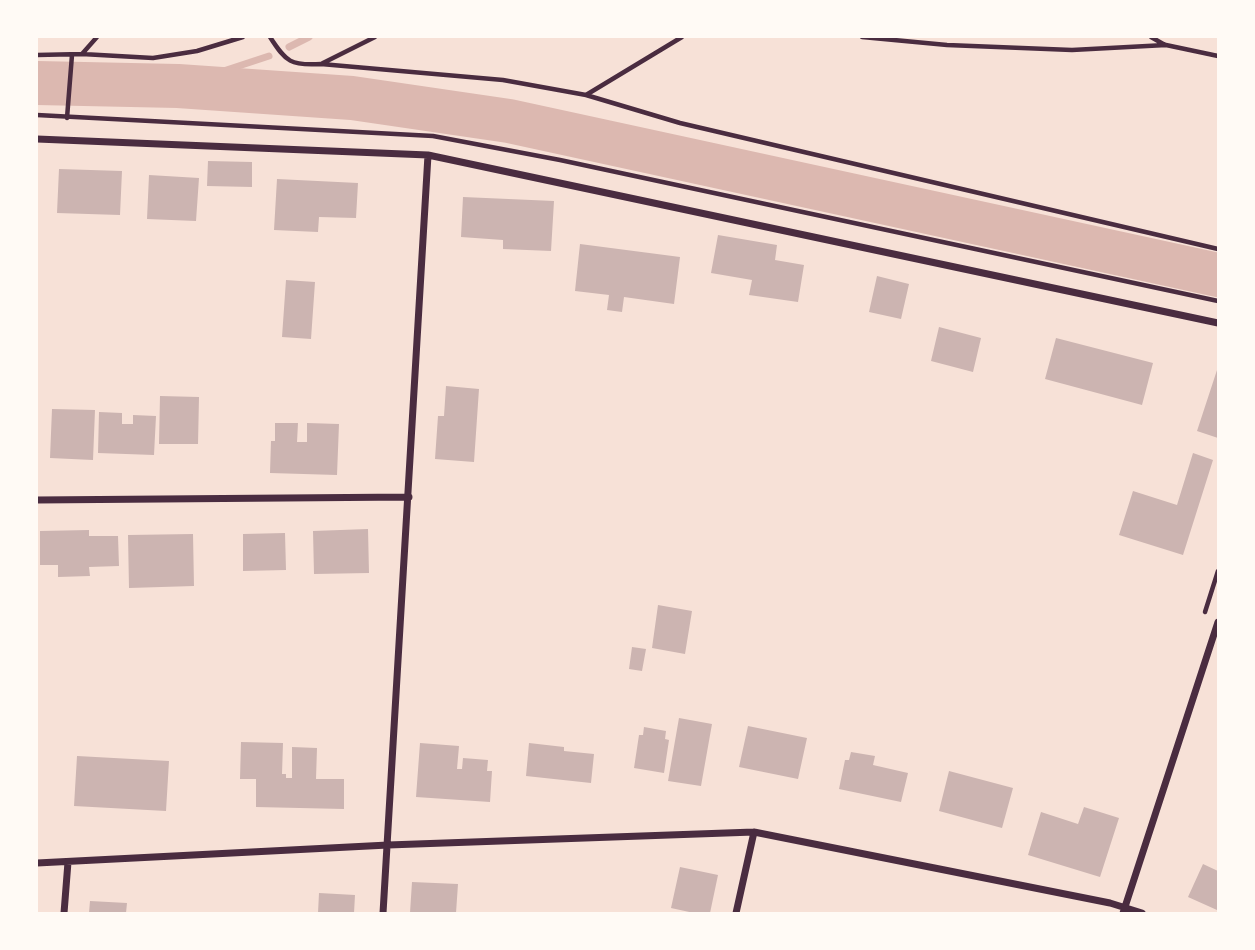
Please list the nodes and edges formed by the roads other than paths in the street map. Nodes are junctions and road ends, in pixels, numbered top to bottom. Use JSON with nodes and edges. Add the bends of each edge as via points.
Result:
{"nodes":[{"id":1,"x":37,"y":139,"type":"edge"},
{"id":2,"x":428,"y":155,"type":"junction"},
{"id":3,"x":1218,"y":323,"type":"edge"},
{"id":4,"x":409,"y":497,"type":"junction"},
{"id":5,"x":37,"y":500,"type":"edge"},
{"id":6,"x":1218,"y":622,"type":"edge"},
{"id":7,"x":754,"y":832,"type":"junction"},
{"id":8,"x":388,"y":845,"type":"junction"},
{"id":9,"x":68,"y":862,"type":"junction"},
{"id":10,"x":37,"y":863,"type":"edge"},
{"id":11,"x":1125,"y":910,"type":"edge"},
{"id":12,"x":64,"y":913,"type":"edge"},
{"id":13,"x":383,"y":913,"type":"edge"},
{"id":14,"x":736,"y":913,"type":"edge"},
{"id":15,"x":1142,"y":913,"type":"edge"}],
"edges":[{"from":1,"to":2,"type":"street"},
{"from":2,"to":3,"type":"street"},
{"from":2,"to":4,"type":"street"},
{"from":4,"to":5,"type":"street"},
{"from":4,"to":8,"type":"street"},
{"from":6,"to":11,"type":"street"},
{"from":7,"to":8,"type":"street"},
{"from":7,"to":11,"type":"street"},
{"from":7,"to":14,"type":"street"},
{"from":8,"to":9,"type":"street"},
{"from":8,"to":13,"type":"street"},
{"from":9,"to":10,"type":"street"},
{"from":9,"to":12,"type":"street"},
{"from":11,"to":15,"type":"street"}]}
